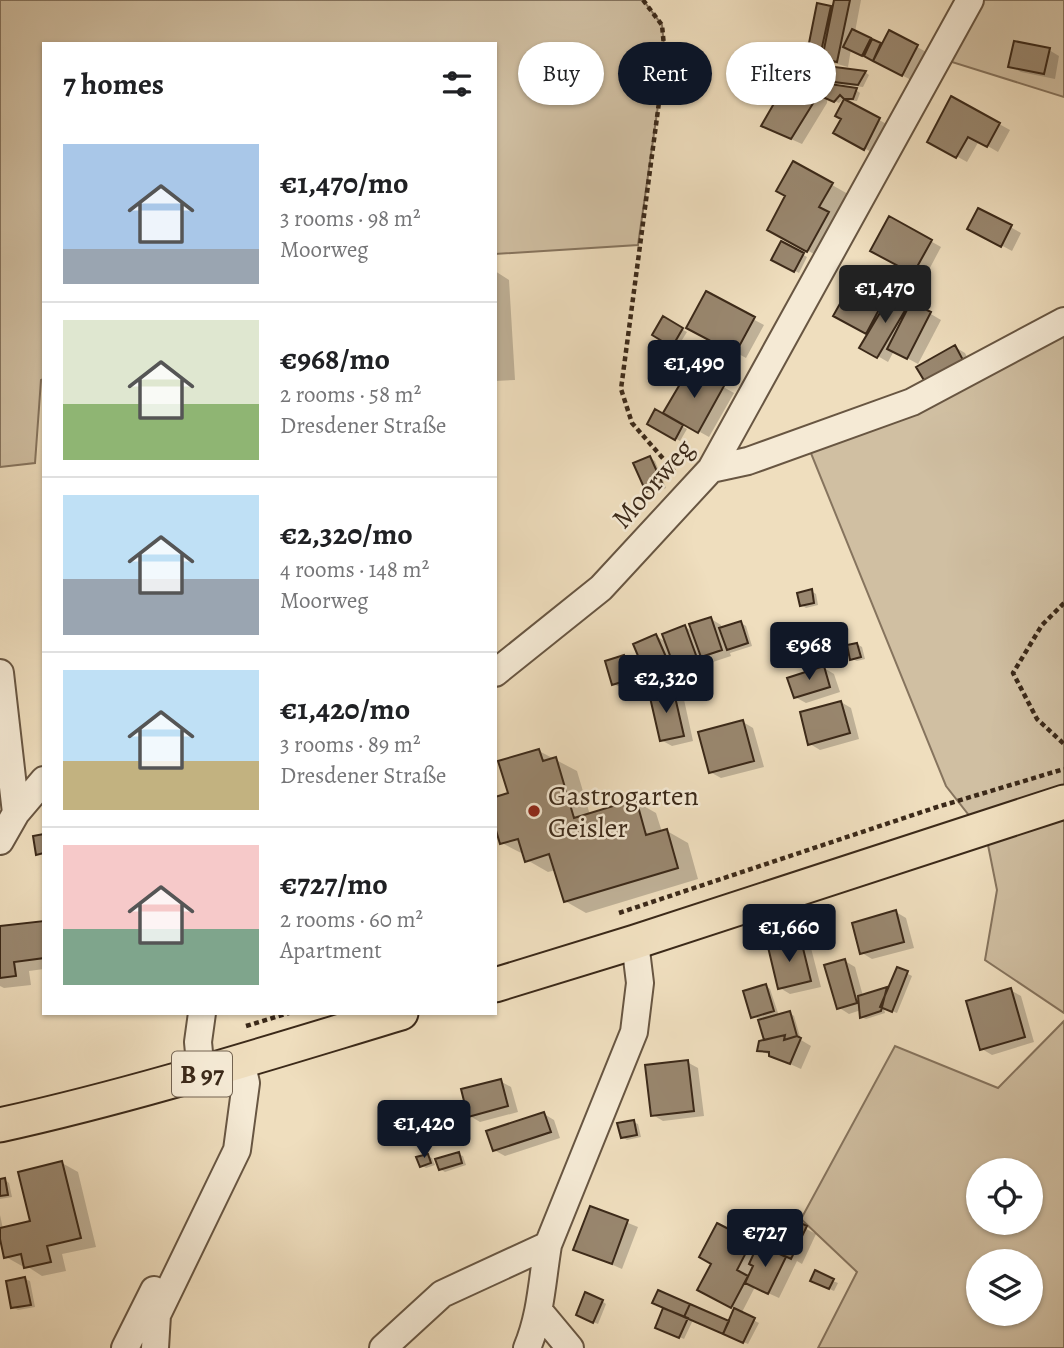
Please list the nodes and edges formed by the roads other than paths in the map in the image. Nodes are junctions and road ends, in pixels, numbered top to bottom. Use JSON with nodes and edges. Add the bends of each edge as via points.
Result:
{"nodes":[{"id":1,"x":970,"y":0,"type":"edge"},
{"id":2,"x":1064,"y":321,"type":"edge"},
{"id":3,"x":711,"y":469,"type":"junction"},
{"id":4,"x":497,"y":671,"type":"edge"},
{"id":5,"x":0,"y":673,"type":"edge"},
{"id":6,"x":42,"y":782,"type":"edge"},
{"id":7,"x":1064,"y":802,"type":"edge"},
{"id":8,"x":16,"y":813,"type":"junction"},
{"id":9,"x":0,"y":841,"type":"edge"},
{"id":10,"x":635,"y":942,"type":"junction"},
{"id":11,"x":497,"y":984,"type":"edge"},
{"id":12,"x":202,"y":1015,"type":"edge"},
{"id":13,"x":394,"y":1015,"type":"edge"},
{"id":14,"x":241,"y":1061,"type":"junction"},
{"id":15,"x":201,"y":1074,"type":"junction"},
{"id":16,"x":242,"y":1110,"type":"junction"},
{"id":17,"x":0,"y":1125,"type":"edge"},
{"id":18,"x":548,"y":1245,"type":"junction"},
{"id":19,"x":540,"y":1312,"type":"junction"},
{"id":20,"x":125,"y":1348,"type":"edge"},
{"id":21,"x":155,"y":1348,"type":"edge"},
{"id":22,"x":383,"y":1348,"type":"edge"},
{"id":23,"x":527,"y":1348,"type":"edge"},
{"id":24,"x":570,"y":1348,"type":"edge"}],
"edges":[{"from":1,"to":3,"type":"street","name":"Moorweg"},
{"from":2,"to":3,"type":"street","via":[[912,402],[748,461]]},
{"from":3,"to":4,"type":"street","name":"Moorweg","via":[[601,588]]},
{"from":5,"to":8,"type":"street"},
{"from":6,"to":8,"type":"street"},
{"from":7,"to":10,"type":"main road"},
{"from":8,"to":9,"type":"street"},
{"from":10,"to":11,"type":"main road"},
{"from":10,"to":18,"type":"street","via":[[640,983],[634,1032]]},
{"from":12,"to":15,"type":"street"},
{"from":13,"to":14,"type":"main road","number":"B 97"},
{"from":14,"to":15,"type":"main road","number":"B 97"},
{"from":14,"to":16,"type":"street","via":[[246,1083]]},
{"from":15,"to":17,"type":"main road","number":"B 97"},
{"from":16,"to":20,"type":"street"},
{"from":16,"to":21,"type":"street","via":[[237,1150],[157,1315]]},
{"from":18,"to":19,"type":"street"},
{"from":18,"to":22,"type":"street","via":[[442,1294]]},
{"from":19,"to":23,"type":"street"},
{"from":19,"to":24,"type":"street"}]}
